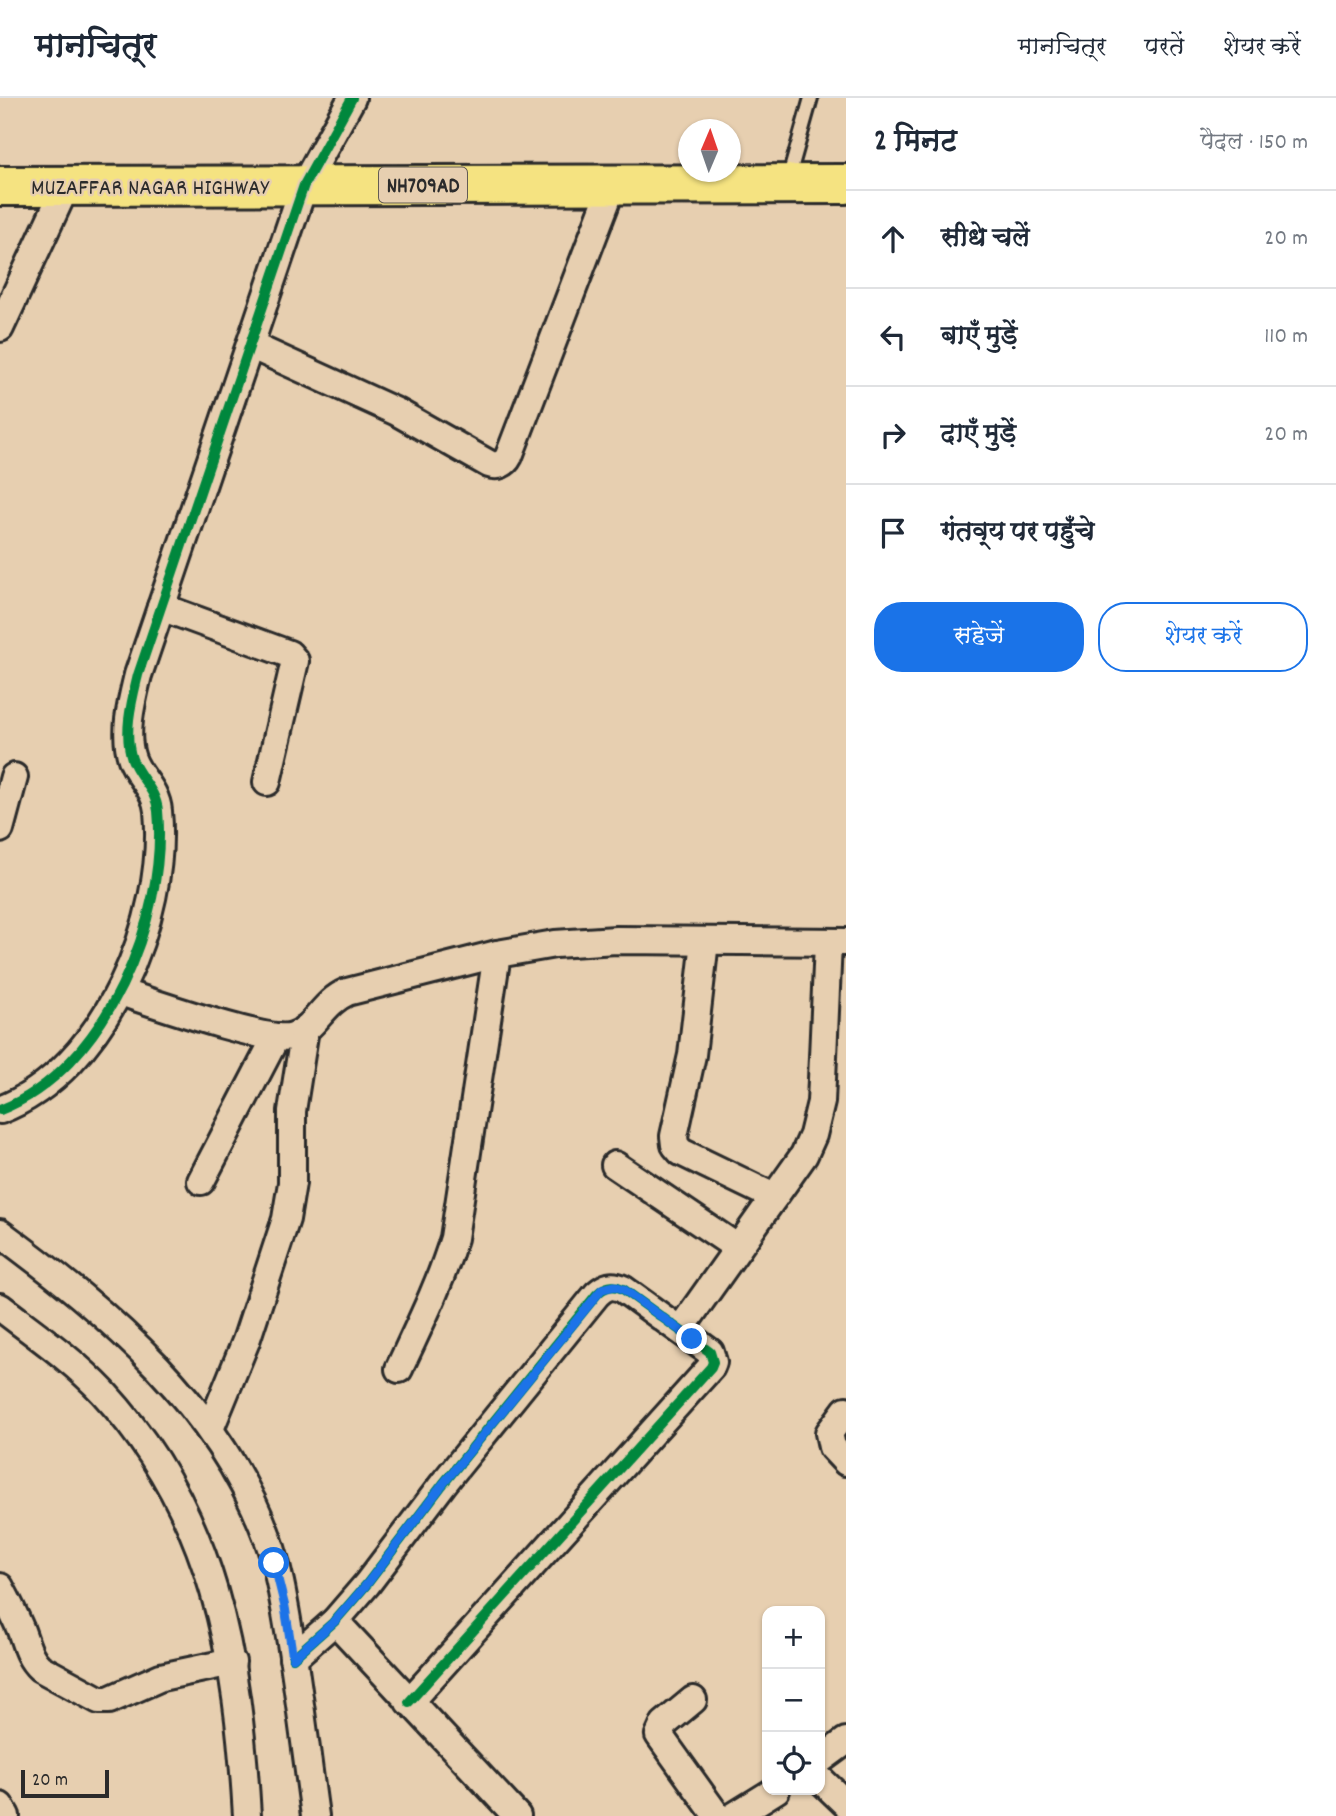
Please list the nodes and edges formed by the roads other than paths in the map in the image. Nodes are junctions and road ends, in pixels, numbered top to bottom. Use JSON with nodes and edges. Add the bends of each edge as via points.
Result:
{"nodes":[{"id":1,"x":352,"y":98,"type":"edge"},
{"id":2,"x":811,"y":98,"type":"edge"},
{"id":3,"x":613,"y":184,"type":"junction"},
{"id":4,"x":787,"y":184,"type":"junction"},
{"id":5,"x":846,"y":184,"type":"edge"},
{"id":6,"x":304,"y":185,"type":"junction"},
{"id":7,"x":0,"y":186,"type":"edge"},
{"id":8,"x":66,"y":186,"type":"junction"},
{"id":9,"x":0,"y":328,"type":"edge"},
{"id":10,"x":250,"y":345,"type":"junction"},
{"id":11,"x":161,"y":607,"type":"junction"},
{"id":12,"x":14,"y":777,"type":"dead end"},
{"id":13,"x":267,"y":782,"type":"dead end"},
{"id":14,"x":0,"y":829,"type":"edge"},
{"id":15,"x":705,"y":941,"type":"junction"},
{"id":16,"x":837,"y":943,"type":"edge"},
{"id":17,"x":497,"y":954,"type":"junction"},
{"id":18,"x":120,"y":992,"type":"junction"},
{"id":19,"x":305,"y":1029,"type":"junction"},
{"id":20,"x":276,"y":1037,"type":"junction"},
{"id":21,"x":0,"y":1110,"type":"edge"},
{"id":22,"x":615,"y":1165,"type":"dead end"},
{"id":23,"x":201,"y":1181,"type":"dead end"},
{"id":24,"x":774,"y":1197,"type":"junction"},
{"id":25,"x":0,"y":1233,"type":"edge"},
{"id":26,"x":738,"y":1248,"type":"junction"},
{"id":27,"x":0,"y":1307,"type":"edge"},
{"id":28,"x":680,"y":1330,"type":"junction"},
{"id":29,"x":399,"y":1369,"type":"dead end"},
{"id":30,"x":846,"y":1410,"type":"edge"},
{"id":31,"x":210,"y":1429,"type":"junction"},
{"id":32,"x":846,"y":1462,"type":"edge"},
{"id":33,"x":0,"y":1587,"type":"edge"},
{"id":34,"x":335,"y":1621,"type":"junction"},
{"id":35,"x":293,"y":1658,"type":"junction"},
{"id":36,"x":232,"y":1662,"type":"junction"},
{"id":37,"x":693,"y":1700,"type":"dead end"},
{"id":38,"x":410,"y":1702,"type":"junction"},
{"id":39,"x":846,"y":1741,"type":"edge"},
{"id":40,"x":825,"y":1756,"type":"edge"},
{"id":41,"x":825,"y":1784,"type":"edge"},
{"id":42,"x":768,"y":1795,"type":"edge"},
{"id":43,"x":846,"y":1804,"type":"edge"},
{"id":44,"x":0,"y":1806,"type":"edge"},
{"id":45,"x":6,"y":1816,"type":"edge"},
{"id":46,"x":247,"y":1816,"type":"edge"},
{"id":47,"x":314,"y":1816,"type":"edge"},
{"id":48,"x":517,"y":1816,"type":"edge"},
{"id":49,"x":717,"y":1816,"type":"edge"},
{"id":50,"x":734,"y":1816,"type":"edge"}],
"edges":[{"from":1,"to":6,"type":"street"},
{"from":2,"to":4,"type":"lane"},
{"from":3,"to":4,"type":"highway","name":"MUZAFFAR NAGAR HIGHWAY","number":"NH709AD"},
{"from":3,"to":6,"type":"highway","name":"MUZAFFAR NAGAR HIGHWAY","number":"NH709AD"},
{"from":3,"to":10,"type":"street","via":[[503,463],[489,464],[397,412]]},
{"from":4,"to":5,"type":"highway","name":"MUZAFFAR NAGAR HIGHWAY","number":"NH709AD"},
{"from":6,"to":8,"type":"highway","name":"MUZAFFAR NAGAR HIGHWAY","number":"NH709AD"},
{"from":6,"to":10,"type":"street"},
{"from":7,"to":8,"type":"highway","name":"MUZAFFAR NAGAR HIGHWAY","number":"NH709AD"},
{"from":8,"to":9,"type":"street"},
{"from":10,"to":11,"type":"street"},
{"from":11,"to":13,"type":"street","via":[[289,654],[295,661]]},
{"from":11,"to":18,"type":"street","via":[[131,704],[129,745],[132,761],[156,799],[158,849],[150,906]]},
{"from":12,"to":14,"type":"street"},
{"from":15,"to":16,"type":"street"},
{"from":15,"to":17,"type":"street","via":[[555,944]]},
{"from":15,"to":24,"type":"street","via":[[693,1048],[675,1145]]},
{"from":16,"to":24,"type":"street","via":[[818,1117],[804,1155]]},
{"from":17,"to":19,"type":"street","via":[[347,992],[328,1003]]},
{"from":17,"to":29,"type":"street","via":[[454,1238]]},
{"from":18,"to":20,"type":"street"},
{"from":18,"to":21,"type":"street","via":[[94,1033],[57,1073]]},
{"from":19,"to":20,"type":"street","via":[[290,1037]]},
{"from":19,"to":31,"type":"street","via":[[290,1130],[292,1183],[286,1219],[246,1341]]},
{"from":20,"to":23,"type":"street"},
{"from":22,"to":26,"type":"street"},
{"from":24,"to":26,"type":"street"},
{"from":25,"to":31,"type":"street","via":[[87,1299],[145,1354]]},
{"from":26,"to":28,"type":"street"},
{"from":27,"to":36,"type":"street","via":[[101,1391],[153,1455],[191,1527]]},
{"from":28,"to":34,"type":"street","via":[[623,1289],[602,1289]]},
{"from":28,"to":38,"type":"street","via":[[710,1352],[711,1367]]},
{"from":30,"to":32,"type":"street","via":[[829,1433],[832,1447]]},
{"from":31,"to":35,"type":"street","via":[[243,1483],[268,1541]]},
{"from":33,"to":36,"type":"street","via":[[34,1662],[99,1700],[161,1677]]},
{"from":34,"to":35,"type":"street"},
{"from":34,"to":38,"type":"street"},
{"from":35,"to":47,"type":"street"},
{"from":36,"to":46,"type":"street"},
{"from":37,"to":49,"type":"street","via":[[664,1724],[659,1735]]},
{"from":38,"to":48,"type":"street"},
{"from":39,"to":40,"type":"street"},
{"from":41,"to":43,"type":"street"},
{"from":42,"to":50,"type":"street"},
{"from":44,"to":45,"type":"street"}]}
